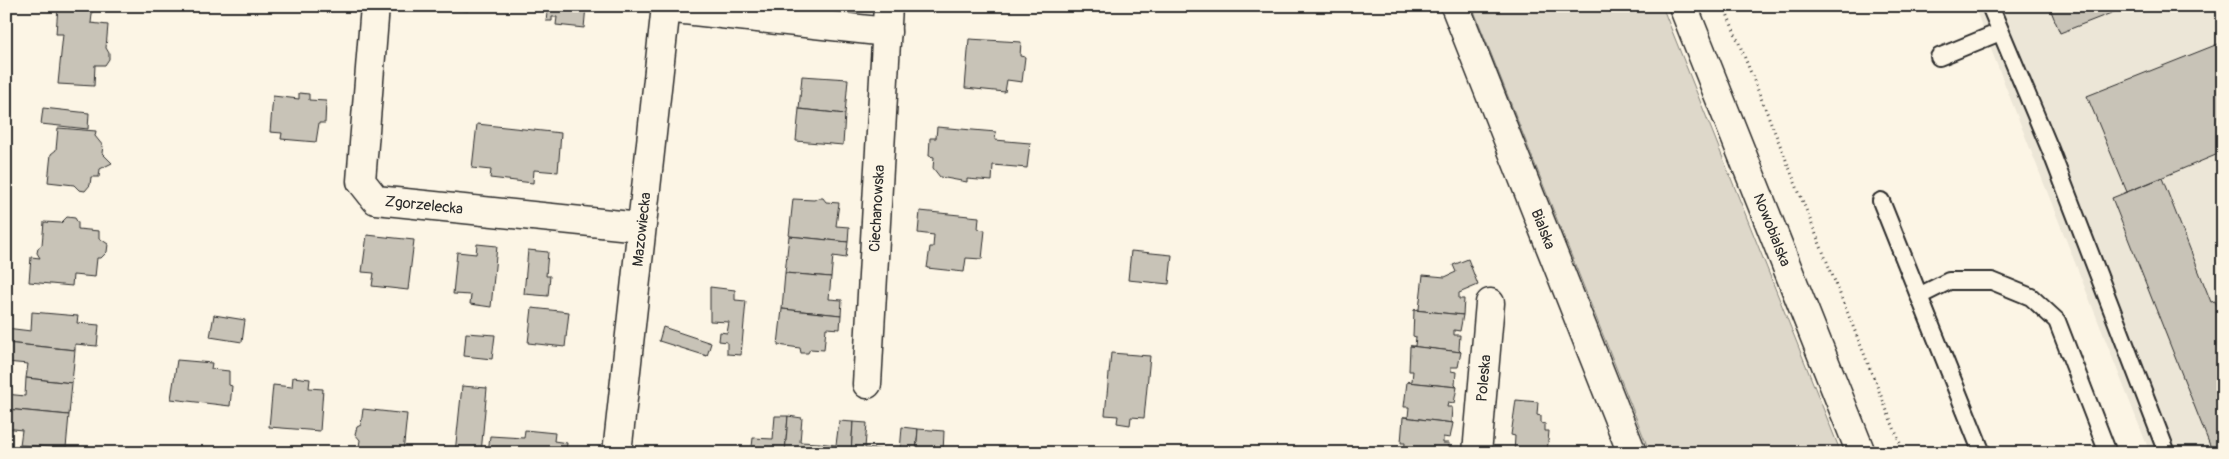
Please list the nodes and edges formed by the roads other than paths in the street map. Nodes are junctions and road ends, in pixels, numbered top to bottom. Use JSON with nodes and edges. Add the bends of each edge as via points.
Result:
{"nodes":[{"id":1,"x":375,"y":6,"type":"edge"},
{"id":2,"x":1455,"y":6,"type":"edge"},
{"id":3,"x":1683,"y":6,"type":"edge"},
{"id":4,"x":1990,"y":6,"type":"edge"},
{"id":5,"x":666,"y":7,"type":"edge"},
{"id":6,"x":888,"y":19,"type":"edge"},
{"id":7,"x":2000,"y":32,"type":"junction"},
{"id":8,"x":1939,"y":57,"type":"dead end"},
{"id":9,"x":1880,"y":201,"type":"dead end"},
{"id":10,"x":640,"y":227,"type":"junction"},
{"id":11,"x":1919,"y":296,"type":"junction"},
{"id":12,"x":1490,"y":303,"type":"dead end"},
{"id":13,"x":867,"y":384,"type":"dead end"},
{"id":14,"x":617,"y":453,"type":"edge"},
{"id":15,"x":1477,"y":453,"type":"edge"},
{"id":16,"x":1632,"y":453,"type":"edge"},
{"id":17,"x":1861,"y":453,"type":"edge"},
{"id":18,"x":1982,"y":453,"type":"edge"},
{"id":19,"x":2108,"y":453,"type":"edge"},
{"id":20,"x":2167,"y":453,"type":"edge"}],
"edges":[{"from":1,"to":10,"type":"street","name":"Zgorzelecka","via":[[361,181],[376,200]]},
{"from":2,"to":16,"type":"street","name":"Bialska"},
{"from":3,"to":17,"type":"street","name":"Nowobialska"},
{"from":4,"to":7,"type":"lane"},
{"from":5,"to":6,"type":"street","name":"Ciechanowska"},
{"from":5,"to":10,"type":"street","name":"Mazowiecka"},
{"from":6,"to":13,"type":"street","name":"Ciechanowska"},
{"from":7,"to":8,"type":"lane"},
{"from":7,"to":20,"type":"lane","via":[[2050,149]]},
{"from":9,"to":11,"type":"lane"},
{"from":10,"to":14,"type":"street","name":"Mazowiecka"},
{"from":11,"to":18,"type":"lane"},
{"from":11,"to":19,"type":"lane","via":[[1949,280],[1992,280],[2031,297],[2057,321]]},
{"from":12,"to":15,"type":"street","name":"Poleska"}]}
